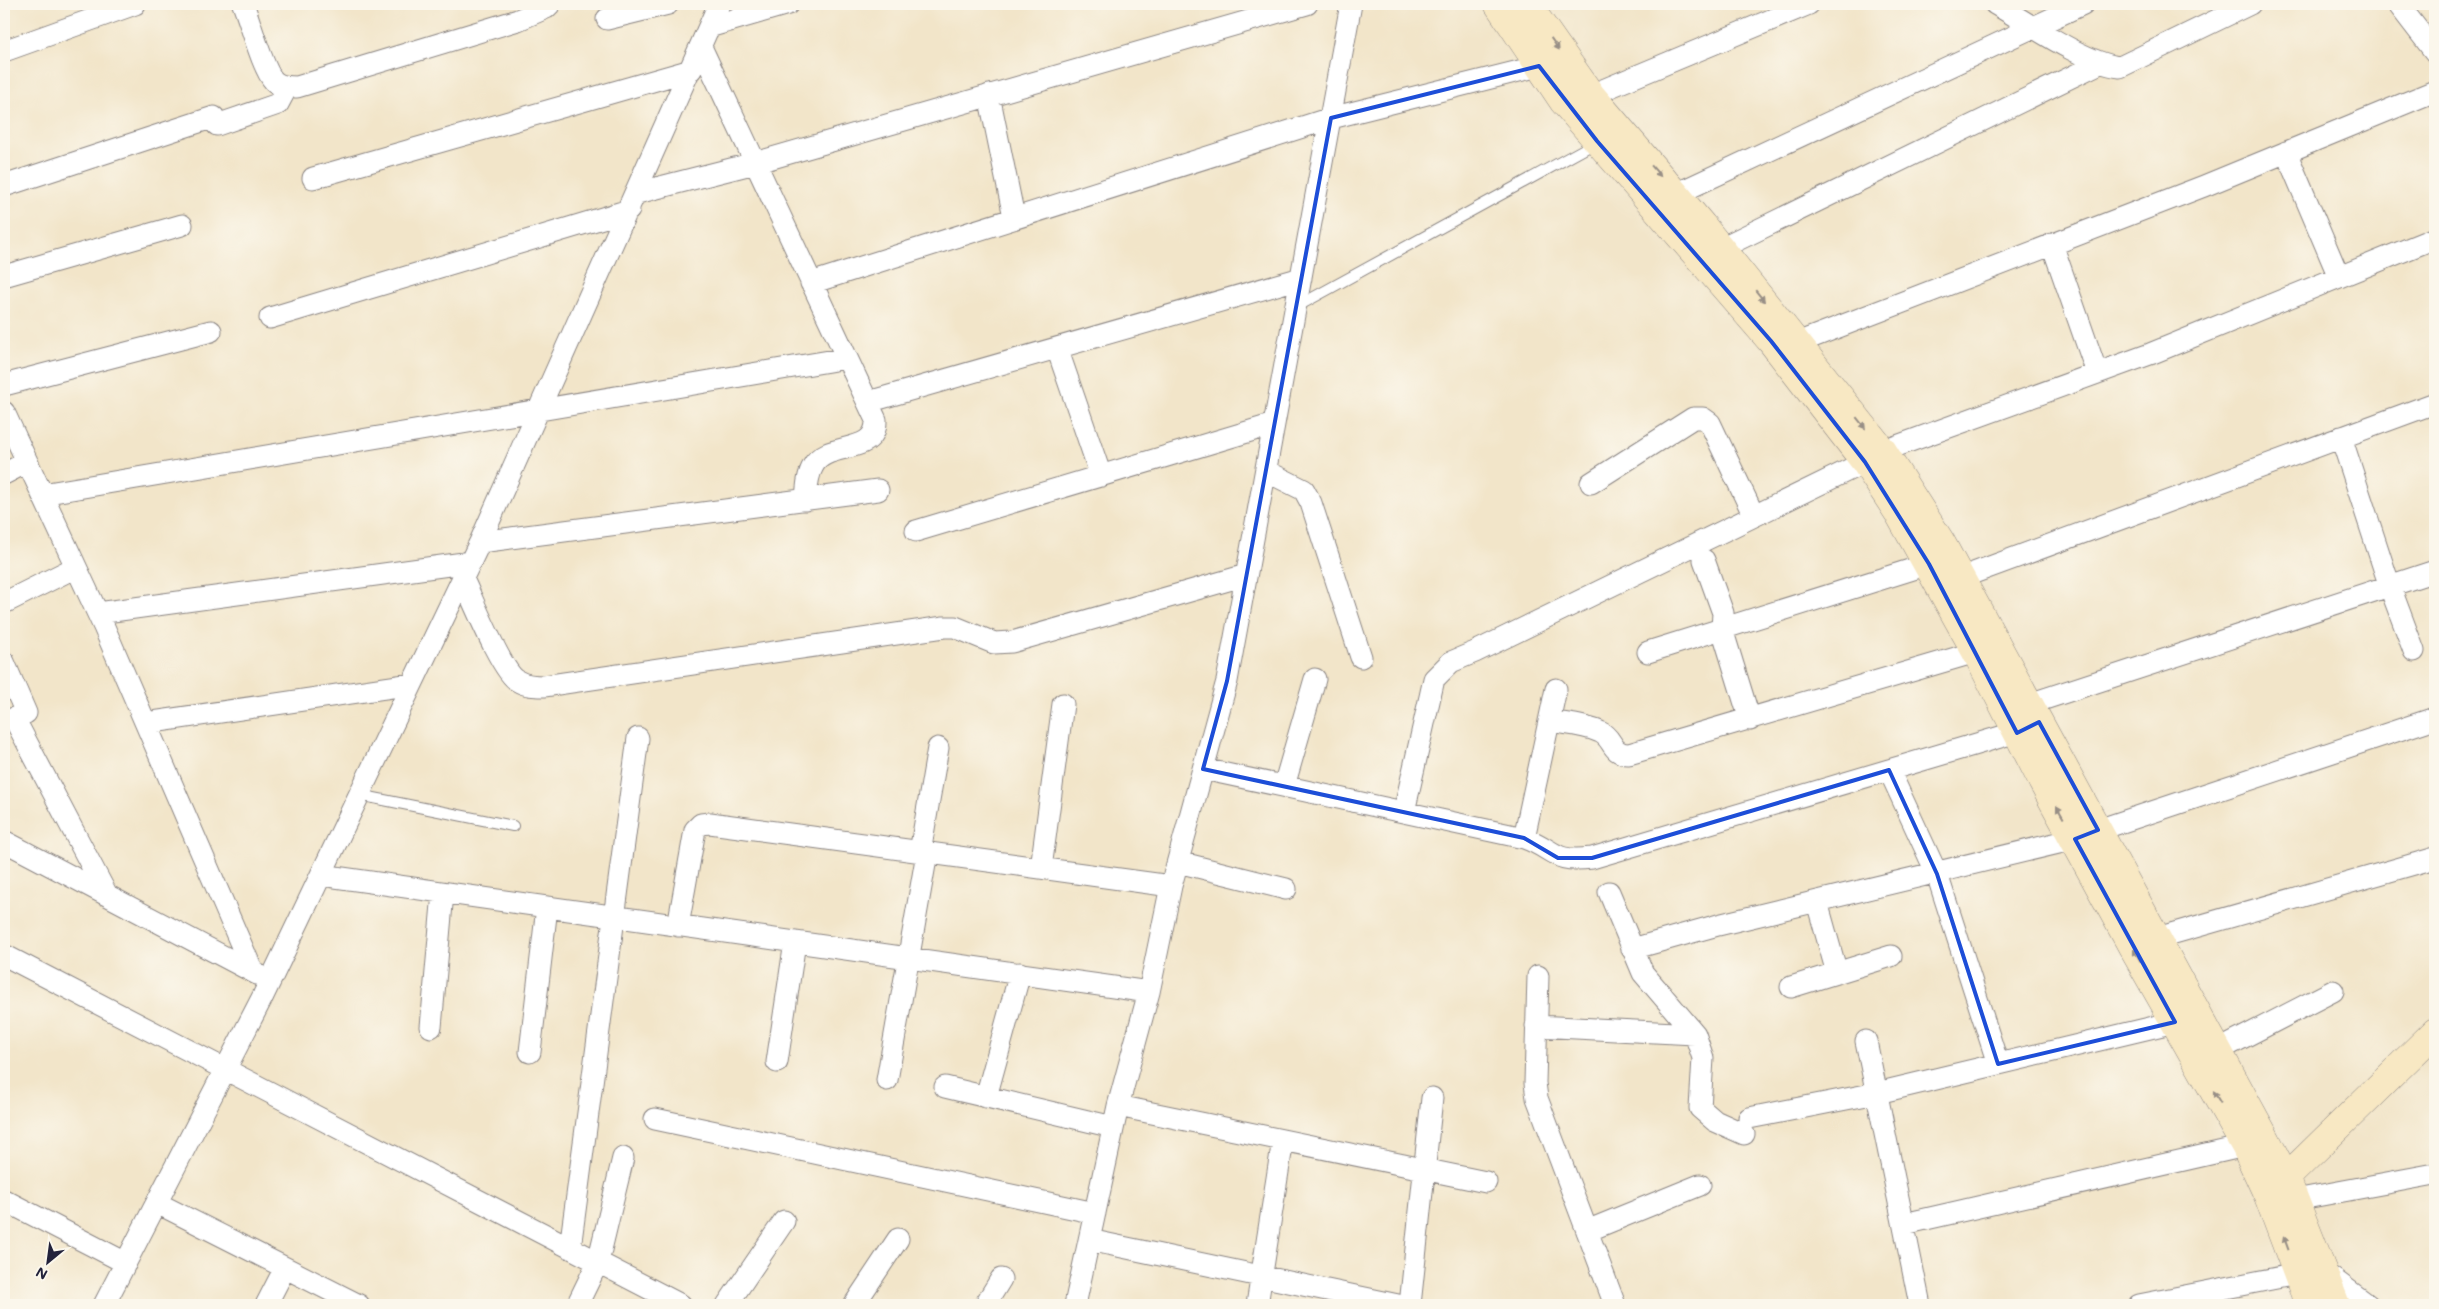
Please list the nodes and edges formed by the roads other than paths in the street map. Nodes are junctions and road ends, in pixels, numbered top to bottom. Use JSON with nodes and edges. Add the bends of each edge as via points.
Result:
{"nodes":[{"id":1,"x":135,"y":4,"type":"edge"},
{"id":2,"x":244,"y":4,"type":"edge"},
{"id":3,"x":550,"y":4,"type":"edge"},
{"id":4,"x":668,"y":4,"type":"edge"},
{"id":5,"x":719,"y":4,"type":"edge"},
{"id":6,"x":788,"y":4,"type":"edge"},
{"id":7,"x":1307,"y":4,"type":"edge"},
{"id":8,"x":1351,"y":4,"type":"edge"},
{"id":9,"x":1498,"y":4,"type":"edge"},
{"id":10,"x":1527,"y":4,"type":"edge"},
{"id":11,"x":1809,"y":4,"type":"edge"},
{"id":12,"x":1995,"y":4,"type":"edge"},
{"id":13,"x":2083,"y":4,"type":"edge"},
{"id":14,"x":2250,"y":4,"type":"edge"},
{"id":15,"x":2398,"y":4,"type":"edge"},
{"id":16,"x":607,"y":19,"type":"dead end"},
{"id":17,"x":709,"y":27,"type":"junction"},
{"id":18,"x":2036,"y":28,"type":"junction"},
{"id":19,"x":701,"y":47,"type":"junction"},
{"id":20,"x":4,"y":51,"type":"edge"},
{"id":21,"x":2435,"y":52,"type":"edge"},
{"id":22,"x":2100,"y":63,"type":"junction"},
{"id":23,"x":1539,"y":66,"type":"junction"},
{"id":24,"x":691,"y":70,"type":"junction"},
{"id":25,"x":287,"y":88,"type":"junction"},
{"id":26,"x":2435,"y":91,"type":"edge"},
{"id":27,"x":989,"y":95,"type":"junction"},
{"id":28,"x":1591,"y":95,"type":"junction"},
{"id":29,"x":1331,"y":118,"type":"junction"},
{"id":30,"x":1597,"y":141,"type":"junction"},
{"id":31,"x":2286,"y":152,"type":"junction"},
{"id":32,"x":755,"y":163,"type":"junction"},
{"id":33,"x":313,"y":178,"type":"dead end"},
{"id":34,"x":4,"y":186,"type":"edge"},
{"id":35,"x":1676,"y":194,"type":"junction"},
{"id":36,"x":633,"y":201,"type":"junction"},
{"id":37,"x":1014,"y":217,"type":"junction"},
{"id":38,"x":182,"y":225,"type":"dead end"},
{"id":39,"x":2435,"y":238,"type":"edge"},
{"id":40,"x":2052,"y":244,"type":"junction"},
{"id":41,"x":1721,"y":248,"type":"junction"},
{"id":42,"x":4,"y":276,"type":"edge"},
{"id":43,"x":2339,"y":277,"type":"junction"},
{"id":44,"x":1301,"y":278,"type":"junction"},
{"id":45,"x":811,"y":283,"type":"junction"},
{"id":46,"x":1296,"y":308,"type":"junction"},
{"id":47,"x":270,"y":318,"type":"dead end"},
{"id":48,"x":211,"y":331,"type":"dead end"},
{"id":49,"x":1797,"y":343,"type":"junction"},
{"id":50,"x":1057,"y":348,"type":"junction"},
{"id":51,"x":847,"y":358,"type":"junction"},
{"id":52,"x":2097,"y":373,"type":"junction"},
{"id":53,"x":4,"y":385,"type":"edge"},
{"id":54,"x":868,"y":402,"type":"junction"},
{"id":55,"x":2435,"y":402,"type":"edge"},
{"id":56,"x":539,"y":410,"type":"junction"},
{"id":57,"x":4,"y":412,"type":"edge"},
{"id":58,"x":1274,"y":424,"type":"junction"},
{"id":59,"x":2341,"y":437,"type":"junction"},
{"id":60,"x":1874,"y":457,"type":"junction"},
{"id":61,"x":27,"y":462,"type":"junction"},
{"id":62,"x":1266,"y":471,"type":"junction"},
{"id":63,"x":4,"y":474,"type":"edge"},
{"id":64,"x":1101,"y":476,"type":"junction"},
{"id":65,"x":1591,"y":483,"type":"dead end"},
{"id":66,"x":878,"y":490,"type":"dead end"},
{"id":67,"x":42,"y":494,"type":"junction"},
{"id":68,"x":806,"y":500,"type":"junction"},
{"id":69,"x":1754,"y":516,"type":"junction"},
{"id":70,"x":916,"y":531,"type":"dead end"},
{"id":71,"x":480,"y":542,"type":"junction"},
{"id":72,"x":1704,"y":560,"type":"dead end"},
{"id":73,"x":1929,"y":564,"type":"junction"},
{"id":74,"x":76,"y":567,"type":"junction"},
{"id":75,"x":467,"y":571,"type":"junction"},
{"id":76,"x":2435,"y":571,"type":"edge"},
{"id":77,"x":1246,"y":575,"type":"junction"},
{"id":78,"x":1960,"y":578,"type":"junction"},
{"id":79,"x":2390,"y":587,"type":"junction"},
{"id":80,"x":4,"y":602,"type":"edge"},
{"id":81,"x":98,"y":613,"type":"junction"},
{"id":82,"x":1722,"y":629,"type":"junction"},
{"id":83,"x":2414,"y":651,"type":"dead end"},
{"id":84,"x":1648,"y":652,"type":"dead end"},
{"id":85,"x":1976,"y":652,"type":"junction"},
{"id":86,"x":1361,"y":657,"type":"dead end"},
{"id":87,"x":4,"y":662,"type":"edge"},
{"id":88,"x":1315,"y":679,"type":"dead end"},
{"id":89,"x":412,"y":684,"type":"junction"},
{"id":90,"x":1556,"y":689,"type":"dead end"},
{"id":91,"x":1062,"y":704,"type":"dead end"},
{"id":92,"x":2435,"y":718,"type":"edge"},
{"id":93,"x":2028,"y":719,"type":"junction"},
{"id":94,"x":1750,"y":720,"type":"junction"},
{"id":95,"x":1549,"y":721,"type":"junction"},
{"id":96,"x":146,"y":723,"type":"junction"},
{"id":97,"x":638,"y":738,"type":"dead end"},
{"id":98,"x":938,"y":748,"type":"dead end"},
{"id":99,"x":1203,"y":769,"type":"junction"},
{"id":100,"x":1889,"y":770,"type":"junction"},
{"id":101,"x":1284,"y":786,"type":"junction"},
{"id":102,"x":359,"y":795,"type":"junction"},
{"id":103,"x":1404,"y":812,"type":"junction"},
{"id":104,"x":513,"y":826,"type":"dead end"},
{"id":105,"x":2086,"y":835,"type":"junction"},
{"id":106,"x":1524,"y":838,"type":"junction"},
{"id":107,"x":4,"y":842,"type":"edge"},
{"id":108,"x":923,"y":852,"type":"junction"},
{"id":109,"x":2435,"y":858,"type":"edge"},
{"id":110,"x":1178,"y":862,"type":"junction"},
{"id":111,"x":1041,"y":868,"type":"junction"},
{"id":112,"x":1937,"y":874,"type":"junction"},
{"id":113,"x":321,"y":875,"type":"junction"},
{"id":114,"x":1171,"y":886,"type":"junction"},
{"id":115,"x":1286,"y":888,"type":"dead end"},
{"id":116,"x":443,"y":892,"type":"junction"},
{"id":117,"x":1609,"y":892,"type":"dead end"},
{"id":118,"x":107,"y":895,"type":"junction"},
{"id":119,"x":1817,"y":902,"type":"junction"},
{"id":120,"x":548,"y":907,"type":"junction"},
{"id":121,"x":615,"y":917,"type":"junction"},
{"id":122,"x":678,"y":926,"type":"junction"},
{"id":123,"x":2157,"y":938,"type":"junction"},
{"id":124,"x":796,"y":942,"type":"junction"},
{"id":125,"x":1632,"y":949,"type":"junction"},
{"id":126,"x":4,"y":955,"type":"edge"},
{"id":127,"x":1891,"y":956,"type":"dead end"},
{"id":128,"x":910,"y":958,"type":"junction"},
{"id":129,"x":1020,"y":973,"type":"junction"},
{"id":130,"x":1837,"y":973,"type":"junction"},
{"id":131,"x":262,"y":976,"type":"junction"},
{"id":132,"x":1538,"y":976,"type":"dead end"},
{"id":133,"x":1791,"y":987,"type":"dead end"},
{"id":134,"x":2334,"y":991,"type":"dead end"},
{"id":135,"x":1149,"y":992,"type":"junction"},
{"id":136,"x":2174,"y":1022,"type":"junction"},
{"id":137,"x":1536,"y":1026,"type":"junction"},
{"id":138,"x":432,"y":1027,"type":"dead end"},
{"id":139,"x":2435,"y":1032,"type":"edge"},
{"id":140,"x":1694,"y":1034,"type":"junction"},
{"id":141,"x":1866,"y":1041,"type":"dead end"},
{"id":142,"x":2218,"y":1050,"type":"junction"},
{"id":143,"x":530,"y":1052,"type":"dead end"},
{"id":144,"x":777,"y":1062,"type":"dead end"},
{"id":145,"x":1998,"y":1064,"type":"junction"},
{"id":146,"x":225,"y":1070,"type":"junction"},
{"id":147,"x":887,"y":1080,"type":"dead end"},
{"id":148,"x":945,"y":1087,"type":"dead end"},
{"id":149,"x":1877,"y":1093,"type":"junction"},
{"id":150,"x":986,"y":1097,"type":"junction"},
{"id":151,"x":1432,"y":1098,"type":"dead end"},
{"id":152,"x":1118,"y":1106,"type":"junction"},
{"id":153,"x":655,"y":1119,"type":"dead end"},
{"id":154,"x":1113,"y":1127,"type":"junction"},
{"id":155,"x":1283,"y":1140,"type":"junction"},
{"id":156,"x":2246,"y":1146,"type":"junction"},
{"id":157,"x":622,"y":1158,"type":"dead end"},
{"id":158,"x":1425,"y":1169,"type":"junction"},
{"id":159,"x":2435,"y":1174,"type":"edge"},
{"id":160,"x":1486,"y":1182,"type":"dead end"},
{"id":161,"x":1700,"y":1184,"type":"dead end"},
{"id":162,"x":2282,"y":1189,"type":"junction"},
{"id":163,"x":4,"y":1200,"type":"edge"},
{"id":164,"x":157,"y":1203,"type":"junction"},
{"id":165,"x":1095,"y":1213,"type":"junction"},
{"id":166,"x":784,"y":1221,"type":"dead end"},
{"id":167,"x":1904,"y":1224,"type":"junction"},
{"id":168,"x":1587,"y":1231,"type":"junction"},
{"id":169,"x":898,"y":1239,"type":"dead end"},
{"id":170,"x":1089,"y":1240,"type":"junction"},
{"id":171,"x":570,"y":1248,"type":"junction"},
{"id":172,"x":126,"y":1262,"type":"junction"},
{"id":173,"x":598,"y":1262,"type":"junction"},
{"id":174,"x":285,"y":1268,"type":"junction"},
{"id":175,"x":2311,"y":1273,"type":"junction"},
{"id":176,"x":1262,"y":1276,"type":"junction"},
{"id":177,"x":1002,"y":1279,"type":"dead end"},
{"id":178,"x":104,"y":1305,"type":"edge"},
{"id":179,"x":266,"y":1305,"type":"edge"},
{"id":180,"x":359,"y":1305,"type":"edge"},
{"id":181,"x":577,"y":1305,"type":"edge"},
{"id":182,"x":682,"y":1305,"type":"edge"},
{"id":183,"x":726,"y":1305,"type":"edge"},
{"id":184,"x":854,"y":1305,"type":"edge"},
{"id":185,"x":985,"y":1305,"type":"edge"},
{"id":186,"x":1075,"y":1305,"type":"edge"},
{"id":187,"x":1257,"y":1305,"type":"edge"},
{"id":188,"x":1398,"y":1305,"type":"edge"},
{"id":189,"x":1410,"y":1305,"type":"edge"},
{"id":190,"x":1615,"y":1305,"type":"edge"},
{"id":191,"x":1920,"y":1305,"type":"edge"},
{"id":192,"x":2138,"y":1305,"type":"edge"},
{"id":193,"x":2309,"y":1305,"type":"edge"},
{"id":194,"x":2336,"y":1305,"type":"edge"},
{"id":195,"x":2368,"y":1305,"type":"edge"}],
"edges":[{"from":1,"to":20,"type":"street"},
{"from":2,"to":25,"type":"street","via":[[268,72],[275,82]]},
{"from":3,"to":25,"type":"street","via":[[518,20]]},
{"from":4,"to":16,"type":"street"},
{"from":5,"to":17,"type":"street"},
{"from":6,"to":17,"type":"street"},
{"from":7,"to":27,"type":"street"},
{"from":8,"to":29,"type":"street"},
{"from":9,"to":23,"type":"main road"},
{"from":10,"to":28,"type":"main road","one_way":true},
{"from":11,"to":28,"type":"street"},
{"from":12,"to":18,"type":"street"},
{"from":13,"to":18,"type":"street"},
{"from":14,"to":22,"type":"street","via":[[2132,63],[2120,67]]},
{"from":15,"to":21,"type":"street"},
{"from":17,"to":19,"type":"street"},
{"from":18,"to":22,"type":"street"},
{"from":18,"to":35,"type":"street"},
{"from":19,"to":24,"type":"street"},
{"from":19,"to":32,"type":"street"},
{"from":22,"to":41,"type":"street"},
{"from":23,"to":29,"type":"street"},
{"from":23,"to":30,"type":"main road"},
{"from":24,"to":33,"type":"street"},
{"from":24,"to":36,"type":"street"},
{"from":25,"to":34,"type":"street","via":[[278,104]]},
{"from":26,"to":31,"type":"street"},
{"from":27,"to":32,"type":"street"},
{"from":27,"to":37,"type":"street"},
{"from":28,"to":35,"type":"main road","one_way":true},
{"from":29,"to":37,"type":"street"},
{"from":29,"to":44,"type":"street"},
{"from":30,"to":46,"type":"lane"},
{"from":30,"to":60,"type":"main road"},
{"from":31,"to":40,"type":"street"},
{"from":31,"to":43,"type":"street"},
{"from":32,"to":36,"type":"street"},
{"from":32,"to":45,"type":"street"},
{"from":35,"to":41,"type":"main road"},
{"from":36,"to":47,"type":"street"},
{"from":36,"to":56,"type":"street"},
{"from":37,"to":45,"type":"street"},
{"from":38,"to":42,"type":"street"},
{"from":39,"to":43,"type":"street"},
{"from":40,"to":49,"type":"street"},
{"from":40,"to":52,"type":"street"},
{"from":41,"to":49,"type":"main road","one_way":true},
{"from":43,"to":52,"type":"street"},
{"from":44,"to":46,"type":"street"},
{"from":44,"to":50,"type":"street"},
{"from":45,"to":51,"type":"street"},
{"from":46,"to":58,"type":"street"},
{"from":48,"to":53,"type":"street"},
{"from":49,"to":60,"type":"main road","one_way":true},
{"from":50,"to":54,"type":"street"},
{"from":50,"to":64,"type":"street"},
{"from":51,"to":54,"type":"street"},
{"from":51,"to":56,"type":"street"},
{"from":52,"to":60,"type":"street"},
{"from":54,"to":68,"type":"street","via":[[876,420],[876,430],[867,442],[822,456],[813,465]]},
{"from":55,"to":59,"type":"street"},
{"from":56,"to":67,"type":"street"},
{"from":56,"to":71,"type":"street"},
{"from":57,"to":61,"type":"street"},
{"from":58,"to":62,"type":"street"},
{"from":58,"to":64,"type":"street"},
{"from":59,"to":78,"type":"street"},
{"from":59,"to":79,"type":"street"},
{"from":60,"to":69,"type":"street"},
{"from":60,"to":73,"type":"main road"},
{"from":60,"to":78,"type":"main road","via":[[1941,542]]},
{"from":61,"to":63,"type":"street"},
{"from":61,"to":67,"type":"street"},
{"from":62,"to":77,"type":"street"},
{"from":62,"to":86,"type":"street","via":[[1304,490],[1311,503]]},
{"from":64,"to":70,"type":"street"},
{"from":65,"to":69,"type":"street","via":[[1693,418],[1703,418],[1710,423]]},
{"from":66,"to":68,"type":"street"},
{"from":67,"to":74,"type":"street"},
{"from":68,"to":71,"type":"street"},
{"from":69,"to":103,"type":"street","via":[[1451,662],[1434,679]]},
{"from":71,"to":75,"type":"street"},
{"from":72,"to":82,"type":"street","via":[[1723,613]]},
{"from":73,"to":82,"type":"street"},
{"from":73,"to":85,"type":"main road"},
{"from":74,"to":80,"type":"street"},
{"from":74,"to":81,"type":"street"},
{"from":75,"to":77,"type":"street","via":[[504,664],[516,681],[529,686],[944,627],[994,643],[1012,642]]},
{"from":75,"to":81,"type":"street"},
{"from":75,"to":89,"type":"street"},
{"from":76,"to":79,"type":"street"},
{"from":77,"to":99,"type":"street","via":[[1227,681]]},
{"from":78,"to":93,"type":"main road"},
{"from":79,"to":83,"type":"street"},
{"from":79,"to":93,"type":"street"},
{"from":81,"to":96,"type":"street"},
{"from":82,"to":84,"type":"street"},
{"from":82,"to":94,"type":"street"},
{"from":85,"to":93,"type":"main road"},
{"from":85,"to":94,"type":"street"},
{"from":87,"to":118,"type":"street","via":[[20,716]]},
{"from":88,"to":101,"type":"street"},
{"from":89,"to":96,"type":"street"},
{"from":89,"to":102,"type":"street"},
{"from":90,"to":95,"type":"street"},
{"from":91,"to":111,"type":"street"},
{"from":92,"to":105,"type":"street"},
{"from":93,"to":100,"type":"street"},
{"from":93,"to":105,"type":"main road"},
{"from":94,"to":95,"type":"street","via":[[1629,754],[1621,754],[1601,732]]},
{"from":95,"to":106,"type":"street"},
{"from":96,"to":131,"type":"street"},
{"from":97,"to":121,"type":"street"},
{"from":98,"to":108,"type":"street"},
{"from":99,"to":101,"type":"street"},
{"from":99,"to":110,"type":"street"},
{"from":100,"to":106,"type":"street","via":[[1592,858],[1558,858]]},
{"from":100,"to":112,"type":"street"},
{"from":101,"to":103,"type":"street"},
{"from":102,"to":104,"type":"lane"},
{"from":102,"to":113,"type":"street"},
{"from":103,"to":106,"type":"street"},
{"from":105,"to":112,"type":"street"},
{"from":105,"to":123,"type":"main road"},
{"from":136,"to":105,"type":"main road","one_way":true},
{"from":107,"to":118,"type":"street"},
{"from":108,"to":111,"type":"street"},
{"from":108,"to":122,"type":"street","via":[[701,824],[695,830]]},
{"from":108,"to":128,"type":"street"},
{"from":109,"to":123,"type":"street"},
{"from":110,"to":114,"type":"street"},
{"from":110,"to":115,"type":"street"},
{"from":111,"to":114,"type":"street"},
{"from":112,"to":119,"type":"street"},
{"from":112,"to":145,"type":"street"},
{"from":113,"to":116,"type":"street"},
{"from":113,"to":131,"type":"street"},
{"from":114,"to":135,"type":"street"},
{"from":116,"to":120,"type":"street"},
{"from":116,"to":138,"type":"street"},
{"from":117,"to":125,"type":"street"},
{"from":118,"to":131,"type":"street"},
{"from":119,"to":125,"type":"street"},
{"from":119,"to":130,"type":"street"},
{"from":120,"to":121,"type":"street"},
{"from":120,"to":143,"type":"street"},
{"from":121,"to":122,"type":"street"},
{"from":121,"to":171,"type":"street"},
{"from":122,"to":124,"type":"street"},
{"from":123,"to":142,"type":"main road"},
{"from":124,"to":128,"type":"street"},
{"from":124,"to":144,"type":"street"},
{"from":125,"to":140,"type":"street","via":[[1643,973]]},
{"from":126,"to":146,"type":"street"},
{"from":127,"to":130,"type":"street"},
{"from":128,"to":129,"type":"street"},
{"from":128,"to":147,"type":"street"},
{"from":129,"to":135,"type":"street"},
{"from":129,"to":150,"type":"street"},
{"from":130,"to":133,"type":"street"},
{"from":131,"to":146,"type":"street"},
{"from":132,"to":137,"type":"street"},
{"from":134,"to":142,"type":"street"},
{"from":135,"to":152,"type":"street"},
{"from":136,"to":145,"type":"street"},
{"from":156,"to":136,"type":"main road","one_way":true},
{"from":137,"to":140,"type":"street"},
{"from":137,"to":168,"type":"street","via":[[1537,1098]]},
{"from":139,"to":162,"type":"main road"},
{"from":140,"to":149,"type":"street","via":[[1702,1058],[1700,1108],[1715,1121],[1747,1126]]},
{"from":141,"to":149,"type":"street"},
{"from":142,"to":162,"type":"main road"},
{"from":145,"to":149,"type":"street"},
{"from":146,"to":164,"type":"street"},
{"from":146,"to":171,"type":"street"},
{"from":148,"to":150,"type":"street"},
{"from":149,"to":167,"type":"street"},
{"from":150,"to":154,"type":"street"},
{"from":151,"to":158,"type":"street"},
{"from":152,"to":154,"type":"street"},
{"from":152,"to":155,"type":"street"},
{"from":153,"to":165,"type":"street"},
{"from":154,"to":165,"type":"street"},
{"from":155,"to":158,"type":"street"},
{"from":155,"to":176,"type":"street"},
{"from":156,"to":162,"type":"main road"},
{"from":156,"to":167,"type":"street"},
{"from":157,"to":173,"type":"street"},
{"from":158,"to":160,"type":"street"},
{"from":158,"to":189,"type":"street"},
{"from":159,"to":162,"type":"street"},
{"from":161,"to":168,"type":"street"},
{"from":162,"to":175,"type":"main road"},
{"from":163,"to":172,"type":"street"},
{"from":164,"to":172,"type":"street"},
{"from":164,"to":174,"type":"street"},
{"from":165,"to":170,"type":"street"},
{"from":166,"to":183,"type":"street"},
{"from":167,"to":191,"type":"street"},
{"from":168,"to":190,"type":"street"},
{"from":169,"to":184,"type":"street"},
{"from":170,"to":176,"type":"street"},
{"from":170,"to":186,"type":"street"},
{"from":171,"to":173,"type":"street"},
{"from":172,"to":178,"type":"street"},
{"from":173,"to":181,"type":"street"},
{"from":173,"to":182,"type":"street"},
{"from":174,"to":179,"type":"street"},
{"from":174,"to":180,"type":"street"},
{"from":175,"to":192,"type":"street"},
{"from":175,"to":193,"type":"main road"},
{"from":175,"to":194,"type":"main road"},
{"from":175,"to":195,"type":"street"},
{"from":176,"to":187,"type":"street"},
{"from":176,"to":188,"type":"street"},
{"from":177,"to":185,"type":"street"}]}
